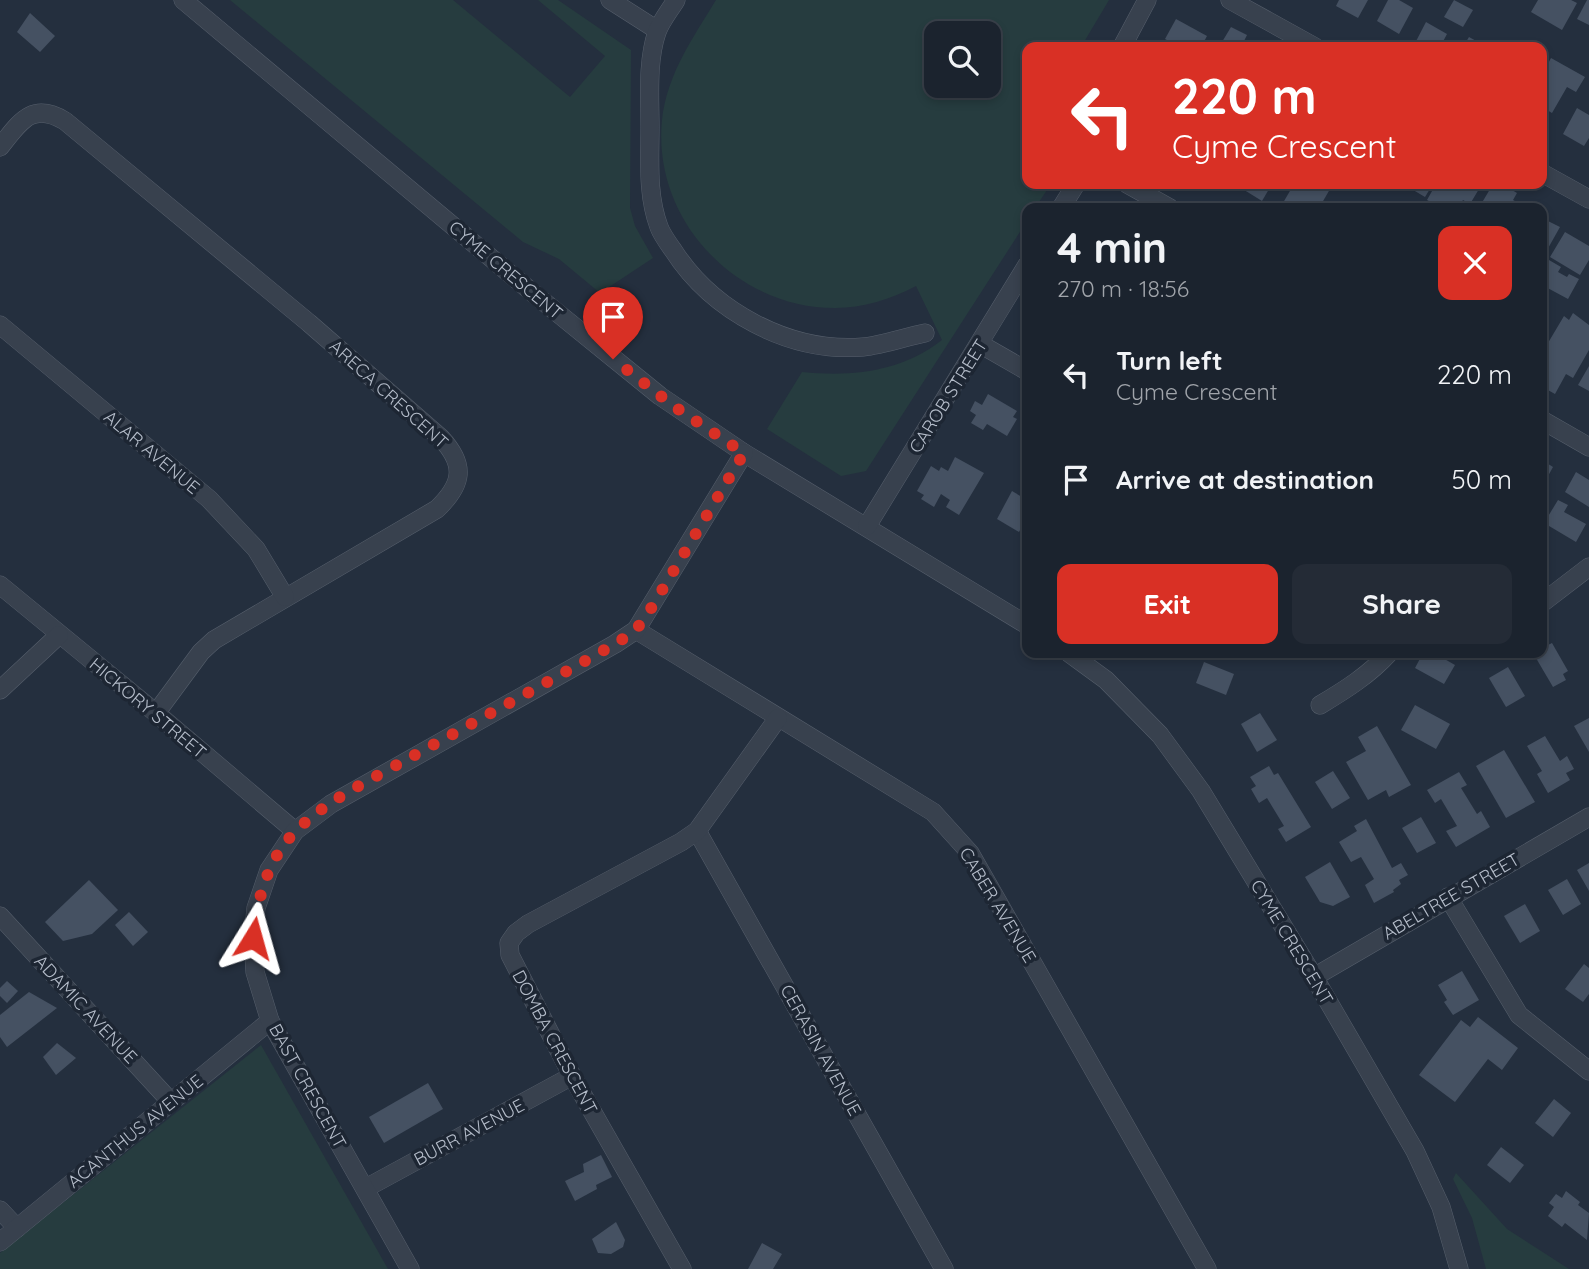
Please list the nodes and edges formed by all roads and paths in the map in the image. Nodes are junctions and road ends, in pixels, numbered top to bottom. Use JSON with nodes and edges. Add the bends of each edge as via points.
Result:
{"nodes":[{"id":1,"x":183,"y":0,"type":"edge"},
{"id":2,"x":610,"y":0,"type":"edge"},
{"id":3,"x":676,"y":0,"type":"edge"},
{"id":4,"x":1147,"y":0,"type":"edge"},
{"id":5,"x":1230,"y":0,"type":"edge"},
{"id":6,"x":657,"y":30,"type":"junction"},
{"id":7,"x":1125,"y":42,"type":"edge"},
{"id":8,"x":1306,"y":42,"type":"edge"},
{"id":9,"x":0,"y":147,"type":"edge"},
{"id":10,"x":1547,"y":176,"type":"edge"},
{"id":11,"x":1135,"y":189,"type":"edge"},
{"id":12,"x":1589,"y":199,"type":"edge"},
{"id":13,"x":1161,"y":203,"type":"edge"},
{"id":14,"x":1022,"y":273,"type":"edge"},
{"id":15,"x":0,"y":325,"type":"edge"},
{"id":16,"x":925,"y":333,"type":"dead end"},
{"id":17,"x":980,"y":344,"type":"junction"},
{"id":18,"x":1022,"y":368,"type":"edge"},
{"id":19,"x":1547,"y":424,"type":"edge"},
{"id":20,"x":1589,"y":447,"type":"edge"},
{"id":21,"x":744,"y":453,"type":"junction"},
{"id":22,"x":867,"y":526,"type":"junction"},
{"id":23,"x":1589,"y":567,"type":"edge"},
{"id":24,"x":0,"y":586,"type":"edge"},
{"id":25,"x":285,"y":597,"type":"junction"},
{"id":26,"x":1547,"y":599,"type":"edge"},
{"id":27,"x":1022,"y":622,"type":"edge"},
{"id":28,"x":636,"y":630,"type":"junction"},
{"id":29,"x":59,"y":635,"type":"junction"},
{"id":30,"x":1076,"y":658,"type":"edge"},
{"id":31,"x":1384,"y":658,"type":"edge"},
{"id":32,"x":0,"y":690,"type":"edge"},
{"id":33,"x":1320,"y":705,"type":"dead end"},
{"id":34,"x":156,"y":713,"type":"junction"},
{"id":35,"x":778,"y":718,"type":"junction"},
{"id":36,"x":1589,"y":817,"type":"edge"},
{"id":37,"x":295,"y":831,"type":"junction"},
{"id":38,"x":697,"y":831,"type":"junction"},
{"id":39,"x":1448,"y":897,"type":"junction"},
{"id":40,"x":0,"y":916,"type":"edge"},
{"id":41,"x":1314,"y":977,"type":"junction"},
{"id":42,"x":270,"y":1021,"type":"junction"},
{"id":43,"x":1589,"y":1071,"type":"edge"},
{"id":44,"x":572,"y":1076,"type":"junction"},
{"id":45,"x":171,"y":1102,"type":"junction"},
{"id":46,"x":366,"y":1188,"type":"junction"},
{"id":47,"x":0,"y":1210,"type":"edge"},
{"id":48,"x":16,"y":1228,"type":"junction"},
{"id":49,"x":0,"y":1242,"type":"edge"},
{"id":50,"x":410,"y":1269,"type":"edge"},
{"id":51,"x":682,"y":1269,"type":"edge"},
{"id":52,"x":944,"y":1269,"type":"edge"},
{"id":53,"x":1208,"y":1269,"type":"edge"},
{"id":54,"x":1459,"y":1269,"type":"edge"}],
"edges":[{"from":1,"to":21,"type":"street","name":"CYME CRESCENT","via":[[613,359]]},
{"from":2,"to":6,"type":"street"},
{"from":3,"to":6,"type":"street"},
{"from":4,"to":7,"type":"street"},
{"from":5,"to":8,"type":"street"},
{"from":6,"to":16,"type":"street","via":[[652,56],[650,186],[660,230],[684,268],[722,304],[767,330],[794,339],[824,346],[864,347]]},
{"from":9,"to":25,"type":"street","name":"ARECA CRESCENT","via":[[36,113],[51,113],[65,121],[453,450],[460,468],[457,483],[437,509]]},
{"from":10,"to":12,"type":"street"},
{"from":11,"to":13,"type":"street"},
{"from":14,"to":17,"type":"street","name":"CAROB STREET"},
{"from":15,"to":25,"type":"street","name":"ALAR AVENUE","via":[[216,506],[256,549]]},
{"from":17,"to":18,"type":"street"},
{"from":17,"to":22,"type":"street","name":"CAROB STREET"},
{"from":19,"to":20,"type":"street"},
{"from":21,"to":22,"type":"street","name":"CYME CRESCENT"},
{"from":21,"to":28,"type":"street","name":"BAST CRESCENT"},
{"from":22,"to":27,"type":"street","name":"CYME CRESCENT"},
{"from":23,"to":26,"type":"street"},
{"from":24,"to":29,"type":"street","name":"HICKORY STREET"},
{"from":25,"to":34,"type":"street","name":"ARECA CRESCENT","via":[[214,640]]},
{"from":28,"to":35,"type":"street","name":"CABER AVENUE"},
{"from":28,"to":37,"type":"street","name":"BAST CRESCENT","via":[[383,773]]},
{"from":29,"to":32,"type":"street"},
{"from":29,"to":34,"type":"street","name":"HICKORY STREET"},
{"from":30,"to":41,"type":"street","name":"CYME CRESCENT","via":[[1106,680],[1160,735],[1201,792]]},
{"from":31,"to":33,"type":"street"},
{"from":34,"to":37,"type":"street","name":"HICKORY STREET"},
{"from":35,"to":38,"type":"street","name":"DOMBA CRESCENT"},
{"from":35,"to":53,"type":"street","name":"CABER AVENUE","via":[[933,812],[970,853]]},
{"from":36,"to":39,"type":"street","name":"ABELTREE STREET"},
{"from":37,"to":42,"type":"street","name":"BAST CRESCENT","via":[[269,870],[256,908],[256,972]]},
{"from":38,"to":44,"type":"street","name":"DOMBA CRESCENT","via":[[528,924],[509,943],[510,955]]},
{"from":38,"to":52,"type":"street","name":"CERASIN AVENUE"},
{"from":39,"to":41,"type":"street","name":"ABELTREE STREET"},
{"from":39,"to":43,"type":"street","via":[[1519,1015]]},
{"from":40,"to":45,"type":"street","name":"ADAMIC AVENUE"},
{"from":41,"to":54,"type":"street","name":"CYME CRESCENT","via":[[1415,1151],[1441,1207]]},
{"from":42,"to":45,"type":"street","name":"ACANTHUS AVENUE"},
{"from":42,"to":46,"type":"street","name":"BAST CRESCENT"},
{"from":44,"to":46,"type":"street","name":"BURR AVENUE"},
{"from":44,"to":51,"type":"street","name":"DOMBA CRESCENT"},
{"from":45,"to":48,"type":"street","name":"ACANTHUS AVENUE"},
{"from":46,"to":50,"type":"street","name":"BAST CRESCENT"},
{"from":47,"to":48,"type":"street"},
{"from":48,"to":49,"type":"street","name":"ACANTHUS AVENUE"}]}
